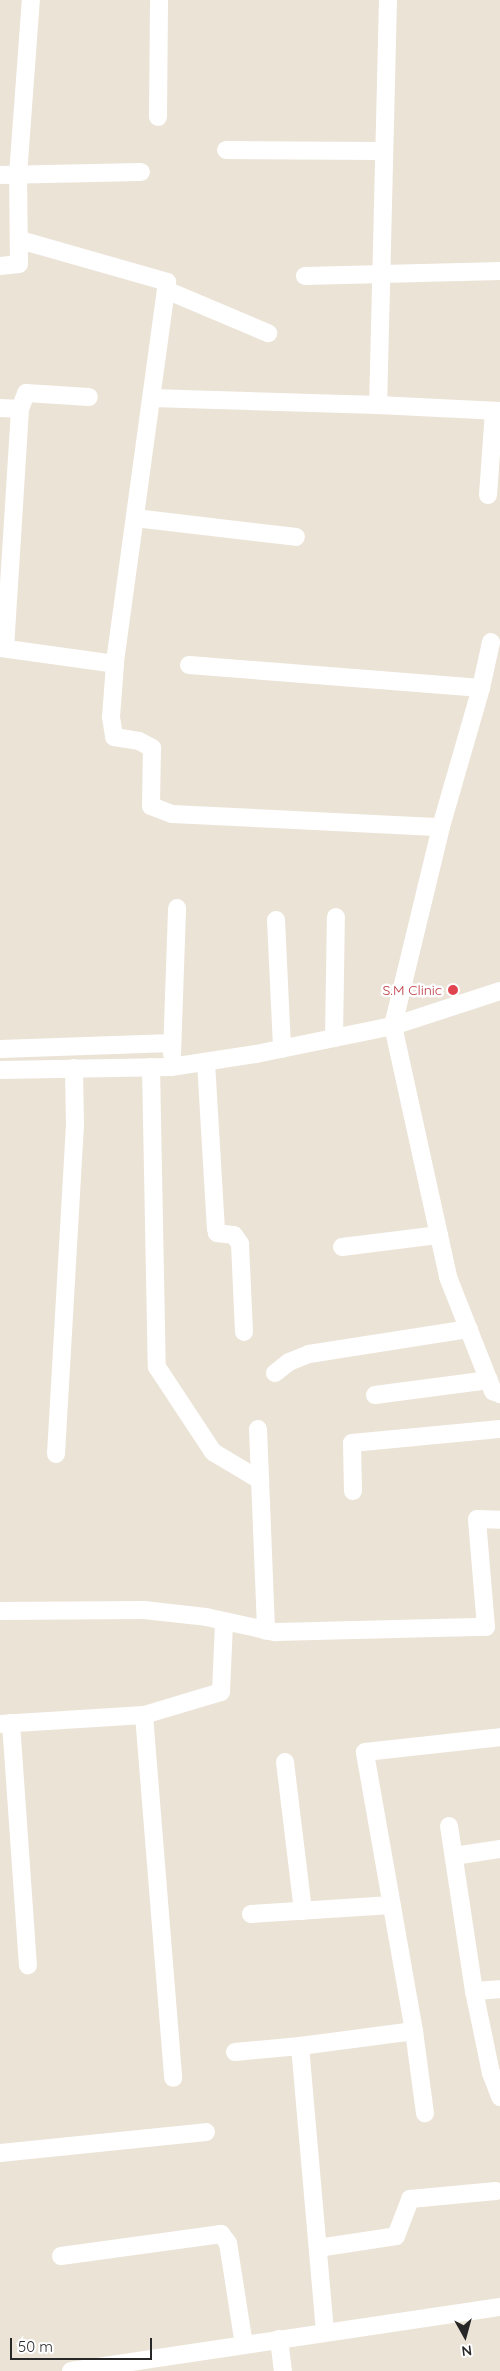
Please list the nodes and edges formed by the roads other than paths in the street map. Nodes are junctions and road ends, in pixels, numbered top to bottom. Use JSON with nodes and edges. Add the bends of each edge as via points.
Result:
{"nodes":[{"id":1,"x":31,"y":0,"type":"edge"},
{"id":2,"x":159,"y":0,"type":"edge"},
{"id":3,"x":388,"y":0,"type":"edge"},
{"id":4,"x":158,"y":117,"type":"dead end"},
{"id":5,"x":226,"y":150,"type":"dead end"},
{"id":6,"x":382,"y":151,"type":"junction"},
{"id":7,"x":142,"y":172,"type":"dead end"},
{"id":8,"x":0,"y":175,"type":"edge"},
{"id":9,"x":18,"y":175,"type":"junction"},
{"id":10,"x":20,"y":240,"type":"junction"},
{"id":11,"x":0,"y":266,"type":"edge"},
{"id":12,"x":500,"y":271,"type":"edge"},
{"id":13,"x":380,"y":274,"type":"junction"},
{"id":14,"x":305,"y":276,"type":"dead end"},
{"id":15,"x":166,"y":290,"type":"junction"},
{"id":16,"x":268,"y":333,"type":"dead end"},
{"id":17,"x":89,"y":397,"type":"dead end"},
{"id":18,"x":152,"y":398,"type":"junction"},
{"id":19,"x":378,"y":405,"type":"junction"},
{"id":20,"x":0,"y":408,"type":"edge"},
{"id":21,"x":20,"y":409,"type":"junction"},
{"id":22,"x":497,"y":411,"type":"edge"},
{"id":23,"x":488,"y":495,"type":"dead end"},
{"id":24,"x":135,"y":518,"type":"junction"},
{"id":25,"x":6,"y":523,"type":"edge"},
{"id":26,"x":296,"y":537,"type":"dead end"},
{"id":27,"x":491,"y":642,"type":"dead end"},
{"id":28,"x":3,"y":648,"type":"edge"},
{"id":29,"x":115,"y":664,"type":"junction"},
{"id":30,"x":189,"y":665,"type":"dead end"},
{"id":31,"x":481,"y":688,"type":"junction"},
{"id":32,"x":441,"y":827,"type":"junction"},
{"id":33,"x":177,"y":908,"type":"dead end"},
{"id":34,"x":336,"y":917,"type":"dead end"},
{"id":35,"x":276,"y":920,"type":"dead end"},
{"id":36,"x":500,"y":991,"type":"edge"},
{"id":37,"x":394,"y":1026,"type":"junction"},
{"id":38,"x":334,"y":1038,"type":"junction"},
{"id":39,"x":172,"y":1043,"type":"junction"},
{"id":40,"x":0,"y":1049,"type":"edge"},
{"id":41,"x":282,"y":1049,"type":"junction"},
{"id":42,"x":206,"y":1062,"type":"junction"},
{"id":43,"x":151,"y":1067,"type":"junction"},
{"id":44,"x":171,"y":1067,"type":"junction"},
{"id":45,"x":74,"y":1068,"type":"junction"},
{"id":46,"x":0,"y":1070,"type":"edge"},
{"id":47,"x":439,"y":1235,"type":"junction"},
{"id":48,"x":342,"y":1247,"type":"dead end"},
{"id":49,"x":469,"y":1329,"type":"junction"},
{"id":50,"x":244,"y":1332,"type":"dead end"},
{"id":51,"x":276,"y":1373,"type":"dead end"},
{"id":52,"x":494,"y":1387,"type":"edge"},
{"id":53,"x":375,"y":1396,"type":"dead end"},
{"id":54,"x":500,"y":1428,"type":"edge"},
{"id":55,"x":258,"y":1429,"type":"dead end"},
{"id":56,"x":56,"y":1454,"type":"dead end"},
{"id":57,"x":260,"y":1480,"type":"junction"},
{"id":58,"x":353,"y":1491,"type":"dead end"},
{"id":59,"x":500,"y":1520,"type":"edge"},
{"id":60,"x":0,"y":1611,"type":"edge"},
{"id":61,"x":224,"y":1622,"type":"junction"},
{"id":62,"x":266,"y":1630,"type":"junction"},
{"id":63,"x":144,"y":1715,"type":"junction"},
{"id":64,"x":6,"y":1724,"type":"edge"},
{"id":65,"x":500,"y":1737,"type":"edge"},
{"id":66,"x":285,"y":1762,"type":"dead end"},
{"id":67,"x":449,"y":1826,"type":"dead end"},
{"id":68,"x":500,"y":1849,"type":"edge"},
{"id":69,"x":454,"y":1856,"type":"junction"},
{"id":70,"x":392,"y":1905,"type":"junction"},
{"id":71,"x":302,"y":1911,"type":"junction"},
{"id":72,"x":251,"y":1914,"type":"dead end"},
{"id":73,"x":28,"y":1965,"type":"dead end"},
{"id":74,"x":500,"y":1989,"type":"edge"},
{"id":75,"x":474,"y":1991,"type":"junction"},
{"id":76,"x":414,"y":2031,"type":"junction"},
{"id":77,"x":300,"y":2046,"type":"junction"},
{"id":78,"x":235,"y":2052,"type":"dead end"},
{"id":79,"x":173,"y":2078,"type":"dead end"},
{"id":80,"x":500,"y":2097,"type":"edge"},
{"id":81,"x":425,"y":2113,"type":"dead end"},
{"id":82,"x":206,"y":2132,"type":"dead end"},
{"id":83,"x":0,"y":2154,"type":"edge"},
{"id":84,"x":496,"y":2191,"type":"dead end"},
{"id":85,"x":318,"y":2248,"type":"junction"},
{"id":86,"x":61,"y":2256,"type":"dead end"},
{"id":87,"x":500,"y":2307,"type":"edge"},
{"id":88,"x":324,"y":2332,"type":"junction"},
{"id":89,"x":279,"y":2339,"type":"junction"},
{"id":90,"x":244,"y":2345,"type":"junction"},
{"id":91,"x":71,"y":2371,"type":"edge"},
{"id":92,"x":283,"y":2371,"type":"edge"}],
"edges":[{"from":1,"to":9,"type":"street"},
{"from":2,"to":4,"type":"street"},
{"from":3,"to":6,"type":"street"},
{"from":5,"to":6,"type":"street"},
{"from":6,"to":13,"type":"street"},
{"from":7,"to":9,"type":"street"},
{"from":8,"to":9,"type":"street"},
{"from":9,"to":10,"type":"street"},
{"from":10,"to":11,"type":"street","via":[[19,264]]},
{"from":10,"to":15,"type":"street","via":[[167,282]]},
{"from":12,"to":13,"type":"street"},
{"from":13,"to":14,"type":"street"},
{"from":13,"to":19,"type":"street"},
{"from":15,"to":16,"type":"street"},
{"from":15,"to":18,"type":"street"},
{"from":17,"to":21,"type":"street","via":[[26,394]]},
{"from":18,"to":19,"type":"street"},
{"from":18,"to":24,"type":"street"},
{"from":19,"to":22,"type":"street"},
{"from":20,"to":21,"type":"street"},
{"from":21,"to":25,"type":"street"},
{"from":22,"to":23,"type":"street"},
{"from":24,"to":26,"type":"street"},
{"from":24,"to":29,"type":"street"},
{"from":25,"to":28,"type":"street"},
{"from":27,"to":31,"type":"street"},
{"from":28,"to":29,"type":"street"},
{"from":29,"to":32,"type":"street","via":[[111,730],[119,740],[138,741],[152,748],[152,806],[172,814]]},
{"from":30,"to":31,"type":"street"},
{"from":31,"to":32,"type":"street"},
{"from":32,"to":37,"type":"street"},
{"from":33,"to":39,"type":"street"},
{"from":34,"to":38,"type":"street"},
{"from":35,"to":41,"type":"street"},
{"from":36,"to":37,"type":"street"},
{"from":37,"to":38,"type":"street"},
{"from":37,"to":47,"type":"street"},
{"from":38,"to":41,"type":"street"},
{"from":39,"to":40,"type":"street"},
{"from":39,"to":44,"type":"street"},
{"from":41,"to":42,"type":"street"},
{"from":42,"to":44,"type":"street"},
{"from":42,"to":50,"type":"street","via":[[216,1228],[217,1233],[234,1235],[240,1244]]},
{"from":43,"to":44,"type":"street"},
{"from":43,"to":45,"type":"street"},
{"from":43,"to":57,"type":"street","via":[[157,1367],[213,1452]]},
{"from":45,"to":46,"type":"street"},
{"from":45,"to":56,"type":"street","via":[[75,1126]]},
{"from":47,"to":48,"type":"street"},
{"from":47,"to":49,"type":"street","via":[[448,1277]]},
{"from":49,"to":51,"type":"street","via":[[309,1354],[289,1362]]},
{"from":49,"to":52,"type":"street"},
{"from":52,"to":53,"type":"street"},
{"from":54,"to":58,"type":"street","via":[[352,1443]]},
{"from":55,"to":57,"type":"street"},
{"from":57,"to":62,"type":"street"},
{"from":59,"to":62,"type":"street","via":[[476,1519],[486,1627]]},
{"from":60,"to":61,"type":"street","via":[[144,1610]]},
{"from":61,"to":62,"type":"street"},
{"from":61,"to":63,"type":"street","via":[[221,1692]]},
{"from":63,"to":64,"type":"street"},
{"from":63,"to":79,"type":"street"},
{"from":64,"to":73,"type":"street"},
{"from":65,"to":70,"type":"street","via":[[365,1752]]},
{"from":66,"to":71,"type":"street"},
{"from":67,"to":69,"type":"street"},
{"from":68,"to":69,"type":"street"},
{"from":69,"to":75,"type":"street"},
{"from":70,"to":71,"type":"street"},
{"from":70,"to":76,"type":"street"},
{"from":71,"to":72,"type":"street"},
{"from":74,"to":75,"type":"street"},
{"from":75,"to":80,"type":"street","via":[[491,2073]]},
{"from":76,"to":77,"type":"street"},
{"from":76,"to":81,"type":"street"},
{"from":77,"to":78,"type":"street"},
{"from":77,"to":85,"type":"street"},
{"from":82,"to":83,"type":"street"},
{"from":84,"to":85,"type":"street","via":[[410,2199],[396,2236]]},
{"from":85,"to":88,"type":"street"},
{"from":86,"to":90,"type":"street","via":[[222,2234],[228,2243]]},
{"from":87,"to":88,"type":"street"},
{"from":88,"to":89,"type":"street"},
{"from":89,"to":90,"type":"street"},
{"from":89,"to":92,"type":"street"},
{"from":90,"to":91,"type":"street"}]}
